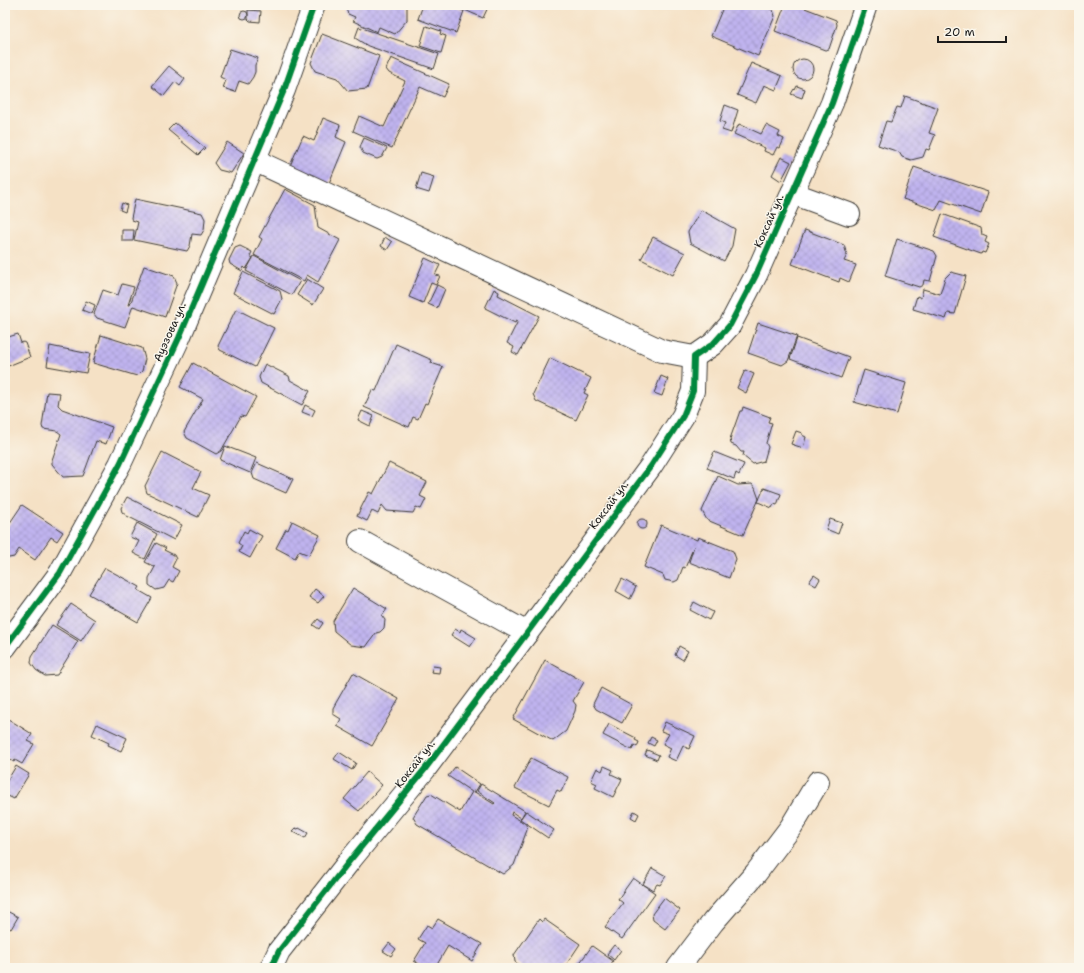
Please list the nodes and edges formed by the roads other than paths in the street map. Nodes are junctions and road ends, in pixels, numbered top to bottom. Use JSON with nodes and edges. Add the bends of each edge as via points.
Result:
{"nodes":[{"id":1,"x":314,"y":5,"type":"edge"},
{"id":2,"x":866,"y":5,"type":"edge"},
{"id":3,"x":254,"y":160,"type":"junction"},
{"id":4,"x":792,"y":193,"type":"junction"},
{"id":5,"x":849,"y":214,"type":"dead end"},
{"id":6,"x":694,"y":357,"type":"junction"},
{"id":7,"x":360,"y":541,"type":"dead end"},
{"id":8,"x":528,"y":633,"type":"junction"},
{"id":9,"x":5,"y":647,"type":"edge"},
{"id":10,"x":818,"y":782,"type":"dead end"},
{"id":11,"x":271,"y":968,"type":"edge"},
{"id":12,"x":678,"y":968,"type":"edge"}],
"edges":[{"from":1,"to":3,"type":"street","name":"Ауэзова ул.","via":[[284,90]]},
{"from":2,"to":4,"type":"street","name":"Коксай ул.","via":[[832,103]]},
{"from":3,"to":6,"type":"street","via":[[643,342],[662,350]]},
{"from":3,"to":9,"type":"street","name":"Ауэзова ул.","via":[[179,338],[120,464],[60,573]]},
{"from":4,"to":5,"type":"street"},
{"from":4,"to":6,"type":"street","name":"Коксай ул.","via":[[756,275],[730,325],[713,344]]},
{"from":6,"to":8,"type":"street","name":"Коксай ул.","via":[[693,391],[683,416],[651,466]]},
{"from":7,"to":8,"type":"street"},
{"from":8,"to":11,"type":"street","name":"Коксай ул.","via":[[425,768],[279,951]]},
{"from":10,"to":12,"type":"street","via":[[791,827]]}]}
